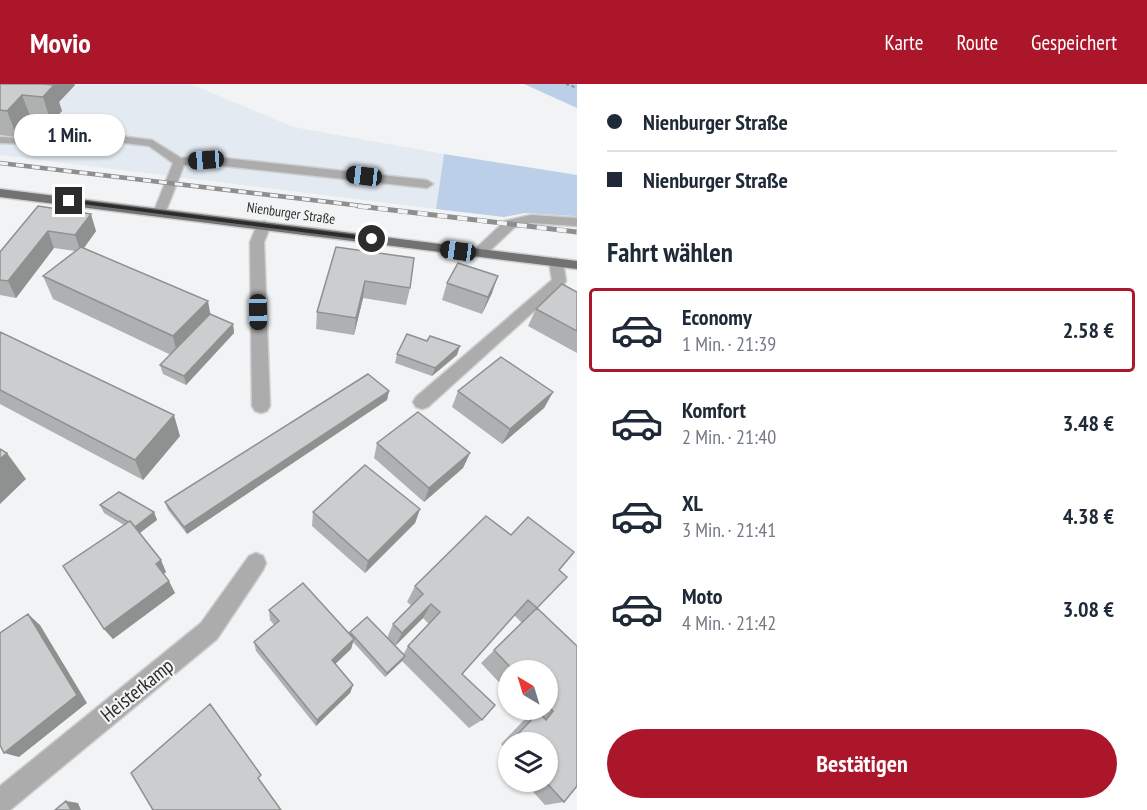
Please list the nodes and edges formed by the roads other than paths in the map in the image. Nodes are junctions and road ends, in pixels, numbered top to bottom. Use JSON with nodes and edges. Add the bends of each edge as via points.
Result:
{"nodes":[{"id":1,"x":0,"y":141,"type":"edge"},
{"id":2,"x":179,"y":162,"type":"junction"},
{"id":3,"x":427,"y":184,"type":"dead end"},
{"id":4,"x":0,"y":193,"type":"edge"},
{"id":5,"x":160,"y":211,"type":"junction"},
{"id":6,"x":577,"y":222,"type":"edge"},
{"id":7,"x":264,"y":225,"type":"junction"},
{"id":8,"x":479,"y":254,"type":"junction"},
{"id":9,"x":556,"y":262,"type":"junction"},
{"id":10,"x":577,"y":265,"type":"edge"},
{"id":11,"x":422,"y":402,"type":"dead end"},
{"id":12,"x":261,"y":406,"type":"dead end"},
{"id":13,"x":255,"y":562,"type":"dead end"},
{"id":14,"x":0,"y":801,"type":"edge"}],
"edges":[{"from":1,"to":2,"type":"street","via":[[21,142],[39,129],[50,130],[152,143]]},
{"from":2,"to":3,"type":"street","via":[[242,163]]},
{"from":2,"to":5,"type":"street"},
{"from":4,"to":5,"type":"main road","name":"Nienburger Straße"},
{"from":5,"to":7,"type":"main road","name":"Nienburger Straße"},
{"from":6,"to":8,"type":"street","via":[[531,219],[510,224]]},
{"from":7,"to":8,"type":"main road","name":"Nienburger Straße"},
{"from":7,"to":12,"type":"street","via":[[257,243]]},
{"from":8,"to":9,"type":"main road","name":"Nienburger Straße"},
{"from":9,"to":10,"type":"main road","name":"Nienburger Straße"},
{"from":9,"to":11,"type":"street","via":[[559,281]]},
{"from":13,"to":14,"type":"street","name":"Heisterkamp","via":[[209,631]]}]}
